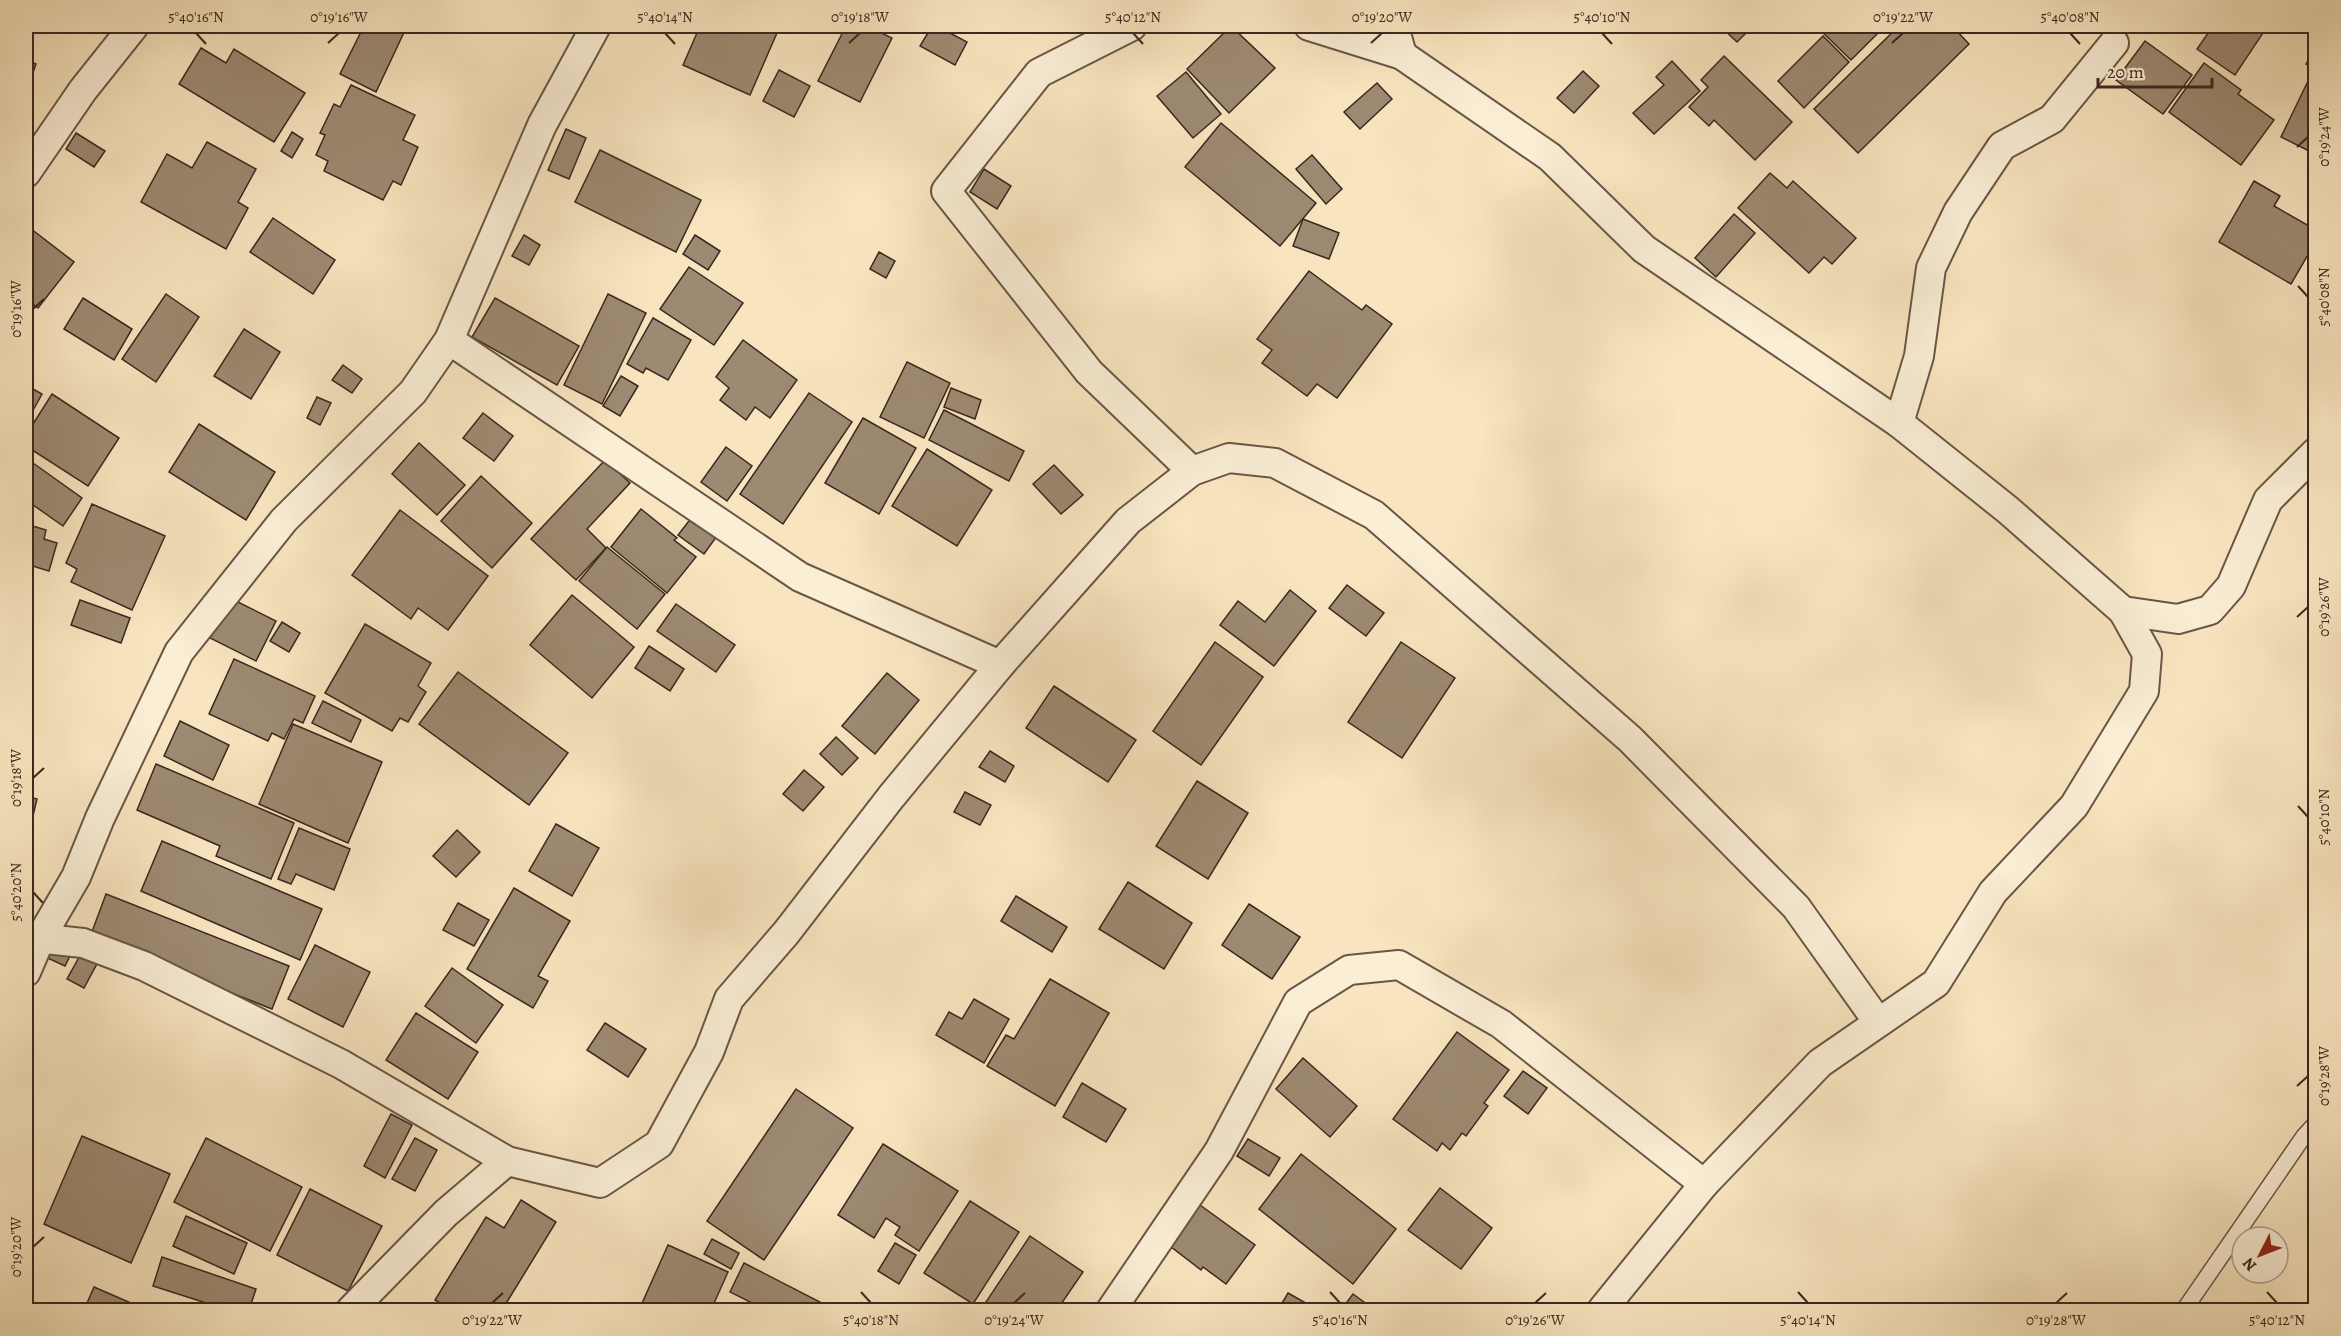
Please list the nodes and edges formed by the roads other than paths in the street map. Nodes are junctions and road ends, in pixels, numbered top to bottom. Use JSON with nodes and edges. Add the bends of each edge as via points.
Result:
{"nodes":[{"id":1,"x":134,"y":26,"type":"edge"},
{"id":2,"x":596,"y":26,"type":"edge"},
{"id":3,"x":1132,"y":26,"type":"edge"},
{"id":4,"x":1309,"y":26,"type":"edge"},
{"id":5,"x":1394,"y":26,"type":"edge"},
{"id":6,"x":2114,"y":43,"type":"dead end"},
{"id":7,"x":1402,"y":55,"type":"junction"},
{"id":8,"x":26,"y":173,"type":"edge"},
{"id":9,"x":449,"y":340,"type":"junction"},
{"id":10,"x":1899,"y":423,"type":"junction"},
{"id":11,"x":2316,"y":452,"type":"edge"},
{"id":12,"x":1192,"y":471,"type":"junction"},
{"id":13,"x":2123,"y":611,"type":"junction"},
{"id":14,"x":1000,"y":665,"type":"junction"},
{"id":15,"x":33,"y":937,"type":"edge"},
{"id":16,"x":26,"y":972,"type":"edge"},
{"id":17,"x":1878,"y":1022,"type":"junction"},
{"id":18,"x":2316,"y":1123,"type":"edge"},
{"id":19,"x":507,"y":1161,"type":"junction"},
{"id":20,"x":1704,"y":1184,"type":"junction"},
{"id":21,"x":351,"y":1311,"type":"edge"},
{"id":22,"x":1111,"y":1311,"type":"edge"},
{"id":23,"x":1602,"y":1311,"type":"edge"},
{"id":24,"x":2184,"y":1311,"type":"edge"}],
"edges":[{"from":1,"to":8,"type":"street"},
{"from":2,"to":9,"type":"street","via":[[542,125]]},
{"from":3,"to":12,"type":"street","via":[[1039,73],[946,191],[1089,372]]},
{"from":4,"to":7,"type":"street"},
{"from":5,"to":7,"type":"street"},
{"from":6,"to":10,"type":"street","via":[[2052,119],[2002,146],[1958,212],[1931,268],[1919,356]]},
{"from":7,"to":10,"type":"street","via":[[1550,157],[1644,249]]},
{"from":9,"to":14,"type":"street","via":[[800,577]]},
{"from":9,"to":15,"type":"street","via":[[412,392],[284,520],[179,652],[76,877]]},
{"from":10,"to":13,"type":"street","via":[[2008,510]]},
{"from":11,"to":13,"type":"street","via":[[2268,500],[2231,586],[2210,610],[2178,619]]},
{"from":12,"to":14,"type":"street","via":[[1128,521]]},
{"from":12,"to":17,"type":"street","via":[[1229,458],[1275,463],[1374,514],[1630,739],[1796,907]]},
{"from":13,"to":17,"type":"street","via":[[2147,654],[2144,692],[2074,806],[1993,892],[1936,983]]},
{"from":14,"to":19,"type":"street","via":[[729,999],[709,1052],[659,1144],[600,1184]]},
{"from":15,"to":16,"type":"street"},
{"from":15,"to":19,"type":"street","via":[[83,943],[154,971],[342,1064]]},
{"from":17,"to":20,"type":"street","via":[[1820,1063]]},
{"from":18,"to":24,"type":"lane"},
{"from":19,"to":21,"type":"street","via":[[446,1213]]},
{"from":20,"to":22,"type":"street","via":[[1501,1024],[1399,965],[1349,970],[1298,1002],[1219,1151]]},
{"from":20,"to":23,"type":"street"}]}
